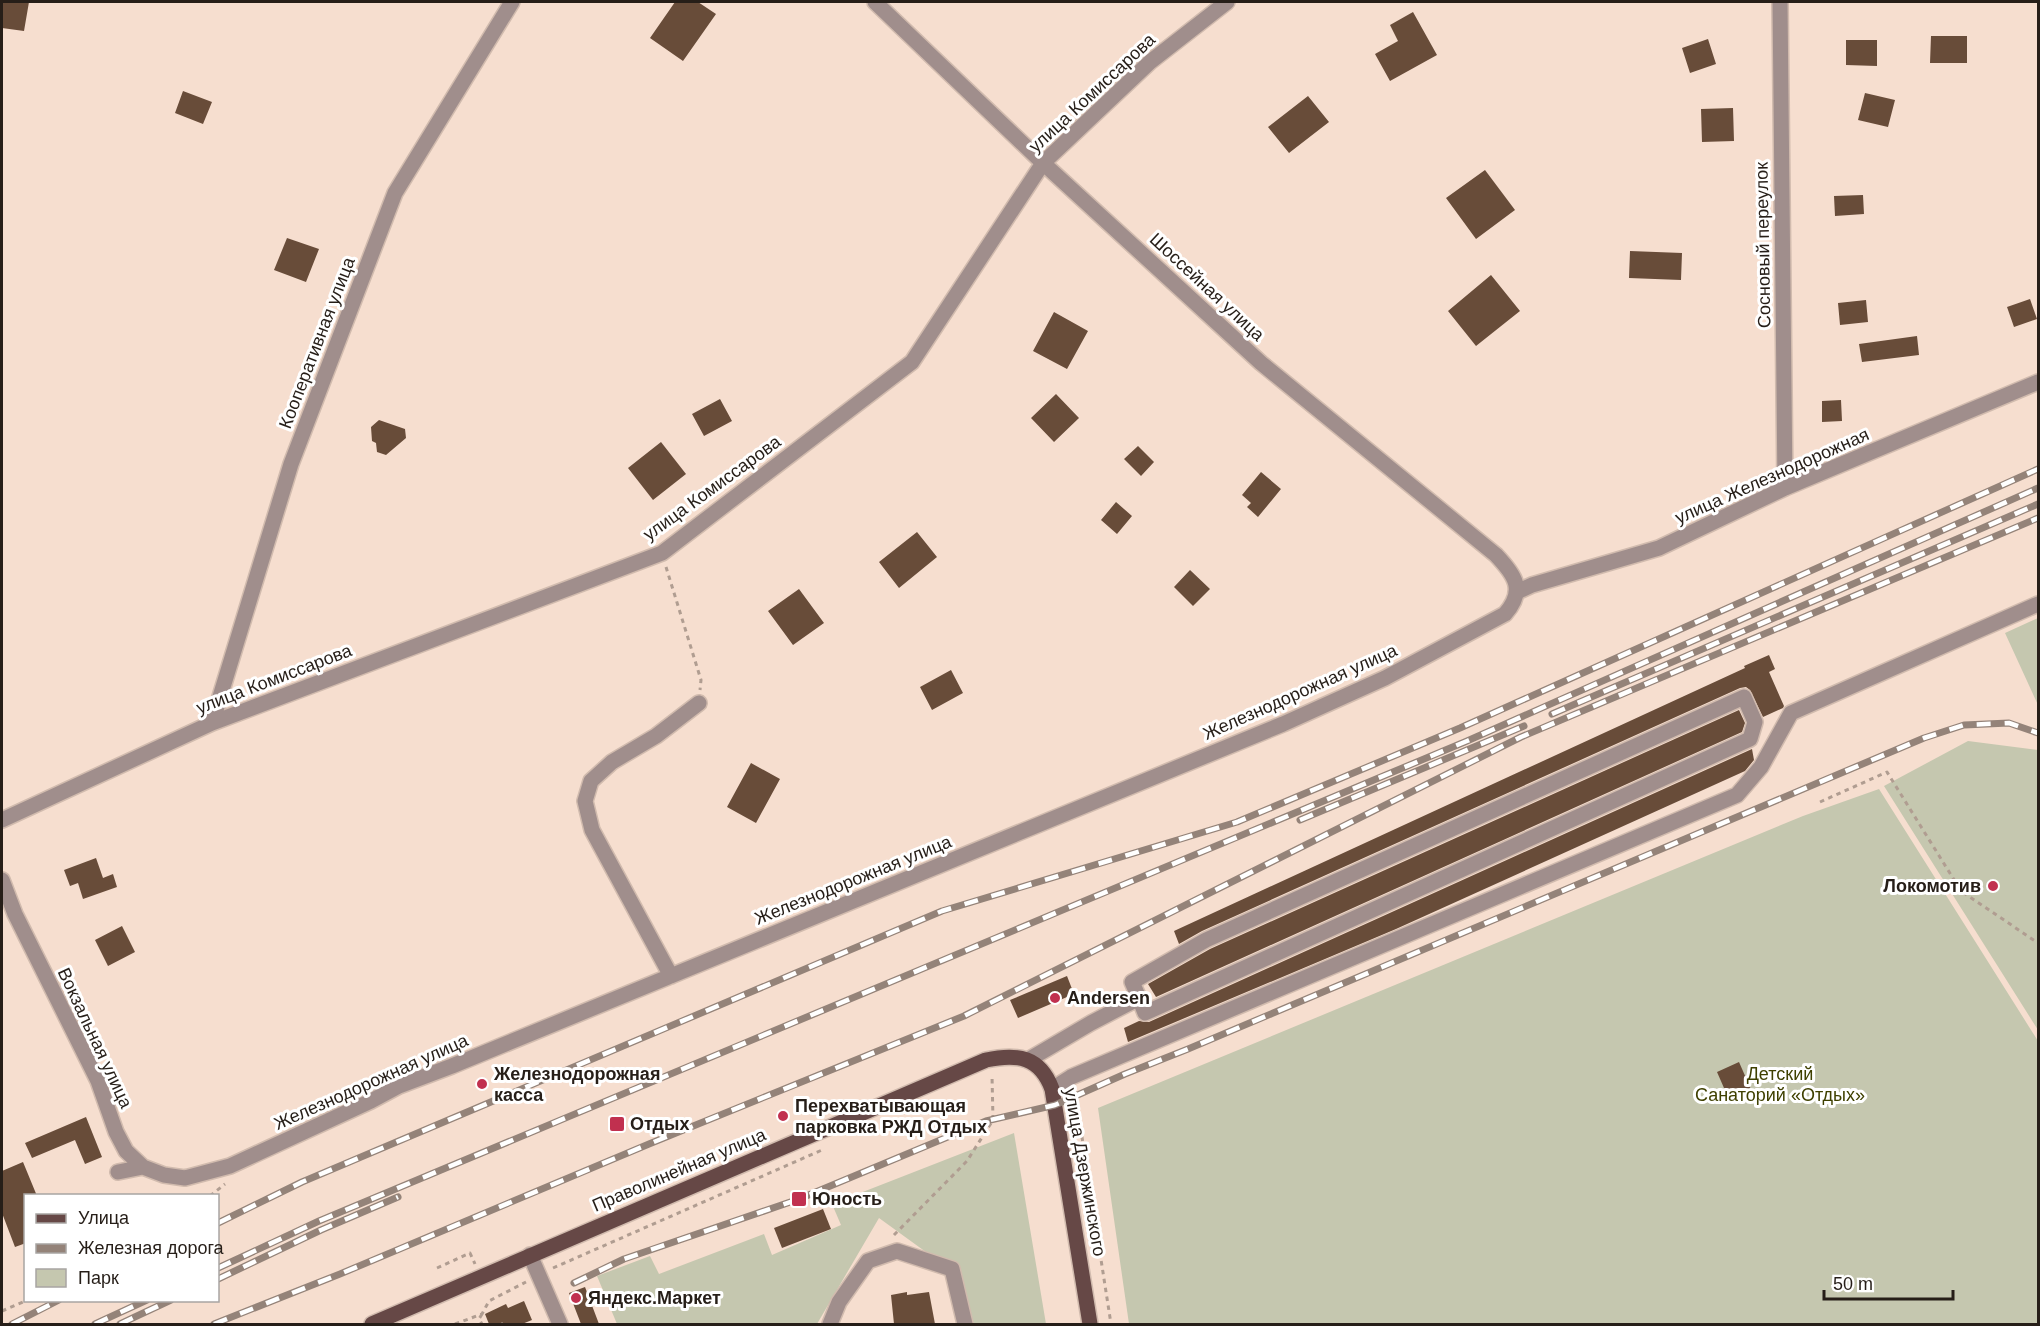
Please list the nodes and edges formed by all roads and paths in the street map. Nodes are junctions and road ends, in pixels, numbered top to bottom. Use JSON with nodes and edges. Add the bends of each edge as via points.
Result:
{"nodes":[{"id":1,"x":512,"y":2,"type":"edge"},
{"id":2,"x":874,"y":2,"type":"edge"},
{"id":3,"x":1227,"y":2,"type":"edge"},
{"id":4,"x":1780,"y":2,"type":"edge"},
{"id":5,"x":1043,"y":163,"type":"junction"},
{"id":6,"x":2038,"y":382,"type":"edge"},
{"id":7,"x":1785,"y":488,"type":"junction"},
{"id":8,"x":662,"y":553,"type":"junction"},
{"id":9,"x":1517,"y":592,"type":"junction"},
{"id":10,"x":2038,"y":604,"type":"edge"},
{"id":11,"x":699,"y":703,"type":"joint"},
{"id":12,"x":212,"y":723,"type":"junction"},
{"id":13,"x":1820,"y":802,"type":"dead end"},
{"id":14,"x":2,"y":820,"type":"edge"},
{"id":15,"x":2,"y":880,"type":"edge"},
{"id":16,"x":8,"y":917,"type":"edge"},
{"id":17,"x":2038,"y":943,"type":"edge"},
{"id":18,"x":671,"y":976,"type":"junction"},
{"id":19,"x":1139,"y":998,"type":"junction"},
{"id":20,"x":986,"y":1060,"type":"junction"},
{"id":21,"x":1028,"y":1060,"type":"junction"},
{"id":22,"x":999,"y":1074,"type":"dead end"},
{"id":23,"x":992,"y":1075,"type":"junction"},
{"id":24,"x":1074,"y":1085,"type":"dead end"},
{"id":25,"x":1052,"y":1089,"type":"junction"},
{"id":26,"x":830,"y":1146,"type":"dead end"},
{"id":27,"x":143,"y":1167,"type":"junction"},
{"id":28,"x":118,"y":1172,"type":"dead end"},
{"id":29,"x":893,"y":1236,"type":"dead end"},
{"id":30,"x":530,"y":1256,"type":"junction"},
{"id":31,"x":538,"y":1275,"type":"junction"},
{"id":32,"x":24,"y":1302,"type":"edge"},
{"id":33,"x":839,"y":1302,"type":"junction"},
{"id":34,"x":2,"y":1311,"type":"edge"},
{"id":35,"x":482,"y":1314,"type":"junction"},
{"id":36,"x":372,"y":1324,"type":"edge"},
{"id":37,"x":455,"y":1324,"type":"edge"},
{"id":38,"x":482,"y":1324,"type":"edge"},
{"id":39,"x":560,"y":1324,"type":"edge"},
{"id":40,"x":830,"y":1324,"type":"edge"},
{"id":41,"x":844,"y":1324,"type":"edge"},
{"id":42,"x":964,"y":1324,"type":"edge"},
{"id":43,"x":1090,"y":1324,"type":"edge"},
{"id":44,"x":1110,"y":1324,"type":"edge"}],
"edges":[{"from":1,"to":12,"type":"street","name":"Кооперативная улица","via":[[395,193],[291,464]]},
{"from":2,"to":5,"type":"street","name":"Шоссейная улица"},
{"from":3,"to":5,"type":"street","name":"улица Комиссарова","via":[[1150,62]]},
{"from":4,"to":7,"type":"street","name":"Сосновый переулок"},
{"from":5,"to":8,"type":"street","name":"улица Комиссарова","via":[[912,362]]},
{"from":5,"to":9,"type":"street","name":"Шоссейная улица","via":[[1261,363],[1496,555],[1515,577]]},
{"from":6,"to":7,"type":"street","name":"улица Железнодорожная"},
{"from":7,"to":9,"type":"street","name":"улица Железнодорожная","via":[[1659,548]]},
{"from":8,"to":11,"type":"path","via":[[701,680]]},
{"from":8,"to":12,"type":"street","name":"улица Комиссарова"},
{"from":9,"to":18,"type":"street","name":"Железнодорожная улица","via":[[1505,614],[1385,678],[1283,724]]},
{"from":10,"to":25,"type":"street","via":[[1791,713],[1761,767],[1737,795],[1071,1077]]},
{"from":11,"to":18,"type":"street","via":[[656,736],[612,762],[591,781],[585,801],[592,830]]},
{"from":12,"to":14,"type":"street","name":"улица Комиссарова"},
{"from":13,"to":17,"type":"path","via":[[1887,772],[1961,891]]},
{"from":15,"to":16,"type":"street","name":"Вокзальная улица"},
{"from":16,"to":27,"type":"street","name":"Вокзальная улица","via":[[98,1081],[126,1151]]},
{"from":18,"to":27,"type":"street","name":"Железнодорожная улица","via":[[399,1086],[230,1166],[185,1178]]},
{"from":19,"to":19,"type":"street","via":[[1132,982],[1206,940],[1744,697],[1755,722],[1750,739],[1145,1013]]},
{"from":19,"to":21,"type":"street"},
{"from":20,"to":21,"type":"main road","name":"Праволинейная улица","via":[[1003,1056]]},
{"from":20,"to":23,"type":"path"},
{"from":20,"to":30,"type":"main road","name":"Праволинейная улица"},
{"from":21,"to":25,"type":"main road","name":"улица Дзержинского","via":[[1047,1076]]},
{"from":22,"to":23,"type":"path"},
{"from":23,"to":29,"type":"path","via":[[993,1120],[966,1161]]},
{"from":24,"to":44,"type":"path"},
{"from":25,"to":43,"type":"main road","name":"улица Дзержинского"},
{"from":26,"to":31,"type":"path"},
{"from":27,"to":28,"type":"street"},
{"from":30,"to":31,"type":"street"},
{"from":30,"to":36,"type":"main road","name":"Праволинейная улица"},
{"from":31,"to":35,"type":"path","via":[[489,1301]]},
{"from":31,"to":39,"type":"street"},
{"from":32,"to":34,"type":"path"},
{"from":33,"to":40,"type":"street"},
{"from":33,"to":41,"type":"street"},
{"from":33,"to":42,"type":"street","via":[[868,1261],[897,1251],[952,1269]]},
{"from":35,"to":37,"type":"path"},
{"from":35,"to":38,"type":"path"}]}
